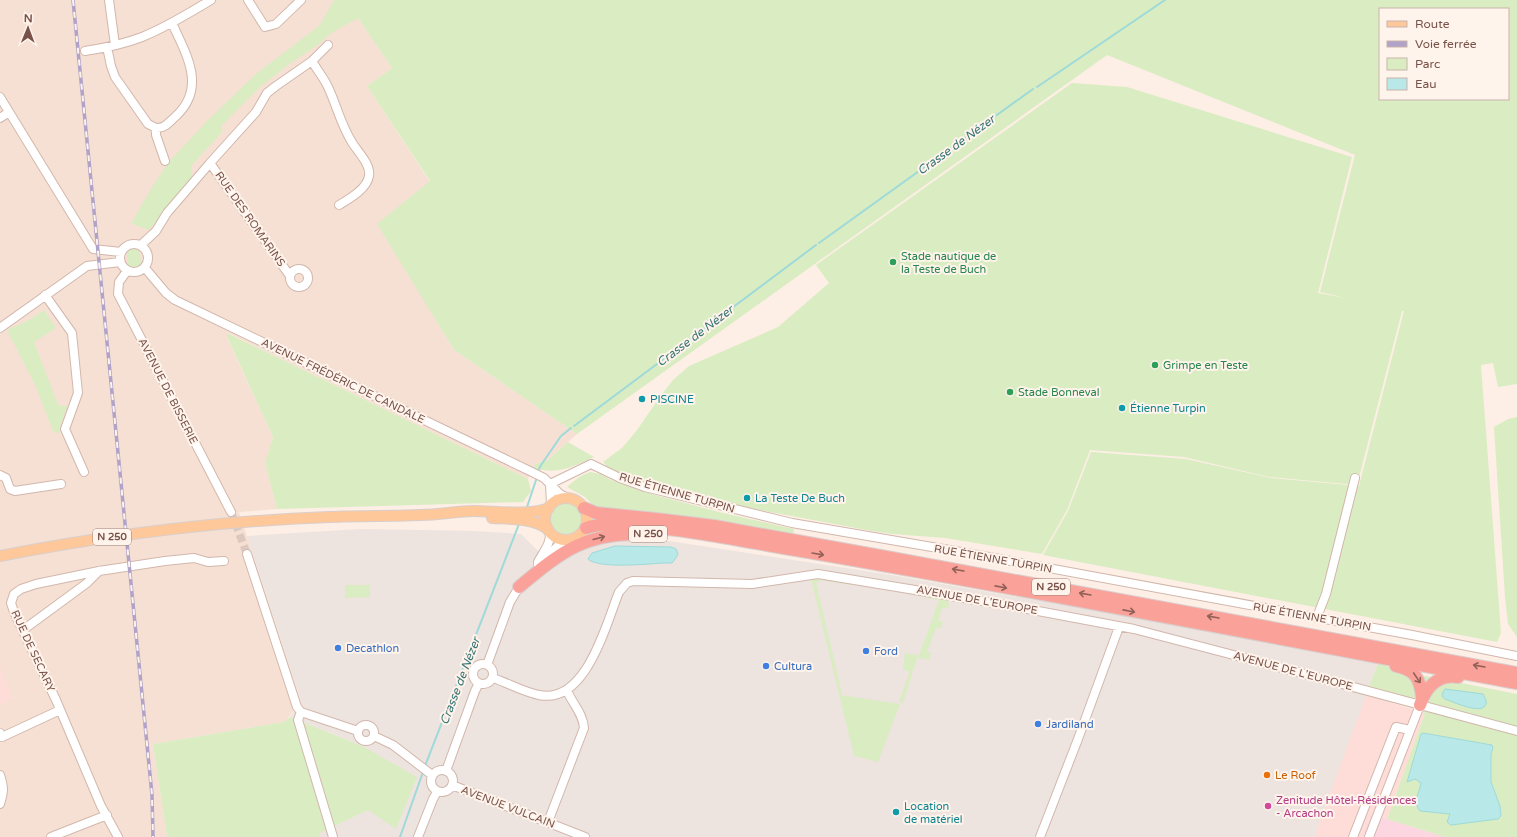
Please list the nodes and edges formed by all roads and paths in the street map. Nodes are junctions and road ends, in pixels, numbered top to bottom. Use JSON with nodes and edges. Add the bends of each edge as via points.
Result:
{"nodes":[{"id":1,"x":109,"y":0,"type":"edge"},
{"id":2,"x":211,"y":0,"type":"edge"},
{"id":3,"x":248,"y":0,"type":"edge"},
{"id":4,"x":301,"y":0,"type":"edge"},
{"id":5,"x":172,"y":23,"type":"junction"},
{"id":6,"x":328,"y":45,"type":"dead end"},
{"id":7,"x":111,"y":46,"type":"junction"},
{"id":8,"x":85,"y":51,"type":"dead end"},
{"id":9,"x":312,"y":61,"type":"junction"},
{"id":10,"x":0,"y":97,"type":"edge"},
{"id":11,"x":9,"y":112,"type":"junction"},
{"id":12,"x":0,"y":118,"type":"edge"},
{"id":13,"x":156,"y":128,"type":"junction"},
{"id":14,"x":165,"y":161,"type":"dead end"},
{"id":15,"x":210,"y":163,"type":"junction"},
{"id":16,"x":338,"y":205,"type":"dead end"},
{"id":17,"x":141,"y":245,"type":"junction"},
{"id":18,"x":121,"y":252,"type":"junction"},
{"id":19,"x":120,"y":262,"type":"junction"},
{"id":20,"x":145,"y":268,"type":"junction"},
{"id":21,"x":127,"y":271,"type":"junction"},
{"id":22,"x":290,"y":276,"type":"dead end"},
{"id":23,"x":45,"y":295,"type":"junction"},
{"id":24,"x":0,"y":328,"type":"edge"},
{"id":25,"x":84,"y":472,"type":"dead end"},
{"id":26,"x":0,"y":475,"type":"edge"},
{"id":27,"x":1355,"y":478,"type":"dead end"},
{"id":28,"x":61,"y":484,"type":"dead end"},
{"id":29,"x":550,"y":484,"type":"junction"},
{"id":30,"x":568,"y":498,"type":"junction"},
{"id":31,"x":550,"y":506,"type":"junction"},
{"id":32,"x":584,"y":508,"type":"junction"},
{"id":33,"x":231,"y":512,"type":"tunnel mouth"},
{"id":34,"x":438,"y":514,"type":"junction"},
{"id":35,"x":586,"y":528,"type":"junction"},
{"id":36,"x":550,"y":531,"type":"junction"},
{"id":37,"x":570,"y":539,"type":"junction"},
{"id":38,"x":791,"y":550,"type":"junction"},
{"id":39,"x":247,"y":554,"type":"tunnel mouth"},
{"id":40,"x":0,"y":556,"type":"edge"},
{"id":41,"x":224,"y":560,"type":"dead end"},
{"id":42,"x":537,"y":565,"type":"junction"},
{"id":43,"x":99,"y":571,"type":"junction"},
{"id":44,"x":519,"y":587,"type":"junction"},
{"id":45,"x":1317,"y":618,"type":"junction"},
{"id":46,"x":1119,"y":627,"type":"junction"},
{"id":47,"x":23,"y":630,"type":"junction"},
{"id":48,"x":1356,"y":653,"type":"junction"},
{"id":49,"x":1517,"y":656,"type":"edge"},
{"id":50,"x":488,"y":665,"type":"junction"},
{"id":51,"x":1517,"y":673,"type":"edge"},
{"id":52,"x":493,"y":678,"type":"junction"},
{"id":53,"x":479,"y":683,"type":"junction"},
{"id":54,"x":1517,"y":683,"type":"edge"},
{"id":55,"x":567,"y":691,"type":"junction"},
{"id":56,"x":1421,"y":701,"type":"junction"},
{"id":57,"x":60,"y":710,"type":"junction"},
{"id":58,"x":301,"y":712,"type":"junction"},
{"id":59,"x":1410,"y":730,"type":"junction"},
{"id":60,"x":1517,"y":731,"type":"edge"},
{"id":61,"x":1,"y":737,"type":"edge"},
{"id":62,"x":446,"y":770,"type":"junction"},
{"id":63,"x":427,"y":771,"type":"junction"},
{"id":64,"x":0,"y":775,"type":"edge"},
{"id":65,"x":452,"y":785,"type":"junction"},
{"id":66,"x":437,"y":792,"type":"junction"},
{"id":67,"x":0,"y":804,"type":"edge"},
{"id":68,"x":107,"y":814,"type":"junction"},
{"id":69,"x":548,"y":822,"type":"junction"},
{"id":70,"x":50,"y":837,"type":"edge"},
{"id":71,"x":118,"y":837,"type":"edge"},
{"id":72,"x":333,"y":837,"type":"edge"},
{"id":73,"x":418,"y":837,"type":"edge"},
{"id":74,"x":585,"y":837,"type":"edge"},
{"id":75,"x":1040,"y":837,"type":"edge"},
{"id":76,"x":1353,"y":837,"type":"edge"},
{"id":77,"x":1368,"y":837,"type":"edge"}],
"edges":[{"from":1,"to":7,"type":"street"},
{"from":2,"to":5,"type":"street"},
{"from":3,"to":4,"type":"street","via":[[265,27],[276,24]]},
{"from":5,"to":7,"type":"street","via":[[142,37]]},
{"from":5,"to":13,"type":"street","via":[[191,68],[192,87],[187,103],[180,112],[166,126]]},
{"from":6,"to":9,"type":"street"},
{"from":7,"to":8,"type":"street"},
{"from":7,"to":13,"type":"street","via":[[111,66],[115,77],[148,124]]},
{"from":9,"to":15,"type":"street","via":[[270,90],[256,112]]},
{"from":9,"to":16,"type":"street","via":[[327,84],[344,130],[367,164],[370,173],[369,180],[364,186]]},
{"from":10,"to":11,"type":"street"},
{"from":11,"to":12,"type":"street"},
{"from":11,"to":18,"type":"street","via":[[93,249]]},
{"from":13,"to":14,"type":"street"},
{"from":15,"to":17,"type":"street"},
{"from":15,"to":22,"type":"street","name":"RUE DES ROMARINS"},
{"from":17,"to":18,"type":"street","via":[[131,244]]},
{"from":17,"to":20,"type":"street","via":[[148,255]]},
{"from":18,"to":19,"type":"street"},
{"from":19,"to":21,"type":"street"},
{"from":19,"to":23,"type":"street","via":[[87,266]]},
{"from":20,"to":21,"type":"street","via":[[139,272]]},
{"from":20,"to":29,"type":"street","name":"AVENUE FRÉDÉRIC DE CANDALE","via":[[174,300],[544,478]]},
{"from":21,"to":33,"type":"street","name":"AVENUE DE BISSERIE","via":[[119,282],[118,294]]},
{"from":23,"to":24,"type":"street"},
{"from":23,"to":25,"type":"street","via":[[72,333],[78,393],[65,428]]},
{"from":26,"to":28,"type":"street","via":[[6,478],[10,489],[15,490]]},
{"from":27,"to":45,"type":"street","via":[[1326,594]]},
{"from":29,"to":30,"type":"street","name":"AVENUE FRÉDÉRIC DE CANDALE"},
{"from":29,"to":31,"type":"street"},
{"from":29,"to":45,"type":"street","name":"RUE ÉTIENNE TURPIN","via":[[591,464],[620,478],[645,486],[792,524]]},
{"from":30,"to":31,"type":"main road","number":"N 250","via":[[559,499]]},
{"from":30,"to":32,"type":"main road","number":"N 250","via":[[576,500]]},
{"from":31,"to":34,"type":"main road","number":"N 250","via":[[537,511]]},
{"from":31,"to":36,"type":"main road","via":[[546,518]]},
{"from":32,"to":35,"type":"main road","via":[[588,521]]},
{"from":51,"to":32,"type":"highway","number":"N 250","one_way":true,"via":[[878,555],[684,522],[596,513]]},
{"from":34,"to":36,"type":"main road","number":"N 250","via":[[519,519],[535,522]]},
{"from":34,"to":40,"type":"main road","number":"N 250","via":[[247,522],[127,535]]},
{"from":35,"to":37,"type":"main road","number":"N 250"},
{"from":35,"to":38,"type":"highway","number":"N 250","via":[[600,525],[655,528],[712,535]]},
{"from":36,"to":37,"type":"main road","number":"N 250","via":[[558,538]]},
{"from":36,"to":42,"type":"street","via":[[549,544]]},
{"from":37,"to":42,"type":"street","via":[[559,545]]},
{"from":44,"to":38,"type":"highway","number":"N 250","one_way":true,"via":[[568,549],[593,539],[618,534],[682,536]]},
{"from":38,"to":48,"type":"highway","number":"N 250","one_way":true,"via":[[885,565]]},
{"from":39,"to":58,"type":"street","via":[[294,701]]},
{"from":41,"to":43,"type":"street","name":"RUE DE SECARY","via":[[208,562],[194,558]]},
{"from":42,"to":44,"type":"street"},
{"from":43,"to":47,"type":"street","via":[[87,583]]},
{"from":43,"to":47,"type":"street","name":"RUE DE SECARY","via":[[20,589],[14,594],[11,603]]},
{"from":44,"to":50,"type":"street","via":[[502,622]]},
{"from":45,"to":49,"type":"street","name":"RUE ÉTIENNE TURPIN"},
{"from":46,"to":55,"type":"street","name":"AVENUE DE L'EUROPE","via":[[1006,605],[818,574],[752,584],[633,581],[627,583],[619,592],[592,660]]},
{"from":46,"to":56,"type":"street","name":"AVENUE DE L'EUROPE"},
{"from":46,"to":75,"type":"street"},
{"from":47,"to":57,"type":"street","name":"RUE DE SECARY"},
{"from":48,"to":54,"type":"highway","number":"N 250"},
{"from":48,"to":56,"type":"highway","one_way":true,"via":[[1412,672],[1419,680]]},
{"from":50,"to":52,"type":"street","via":[[492,669]]},
{"from":50,"to":53,"type":"street","via":[[481,665],[475,669],[474,675]]},
{"from":52,"to":53,"type":"street","via":[[489,683]]},
{"from":52,"to":55,"type":"street","via":[[539,695],[550,696]]},
{"from":53,"to":62,"type":"street"},
{"from":54,"to":56,"type":"highway","via":[[1444,677],[1433,683]]},
{"from":55,"to":69,"type":"street","via":[[580,713],[584,728]]},
{"from":56,"to":59,"type":"street"},
{"from":56,"to":60,"type":"street","name":"AVENUE DE L'EUROPE"},
{"from":57,"to":61,"type":"street"},
{"from":57,"to":68,"type":"street","name":"RUE DE SECARY","via":[[83,766]]},
{"from":58,"to":63,"type":"street","via":[[358,731],[362,741],[368,741],[374,736],[393,745]]},
{"from":58,"to":72,"type":"street","via":[[298,720]]},
{"from":59,"to":76,"type":"street","via":[[1396,727]]},
{"from":59,"to":77,"type":"street"},
{"from":62,"to":63,"type":"street"},
{"from":62,"to":65,"type":"street","via":[[453,778]]},
{"from":63,"to":66,"type":"street","via":[[432,787]]},
{"from":64,"to":67,"type":"street","via":[[4,786]]},
{"from":65,"to":66,"type":"street","via":[[448,791]]},
{"from":65,"to":69,"type":"street","name":"AVENUE VULCAIN"},
{"from":66,"to":73,"type":"street"},
{"from":68,"to":70,"type":"street"},
{"from":68,"to":71,"type":"street","name":"RUE DE SECARY"},
{"from":69,"to":74,"type":"street","name":"AVENUE VULCAIN"}]}
